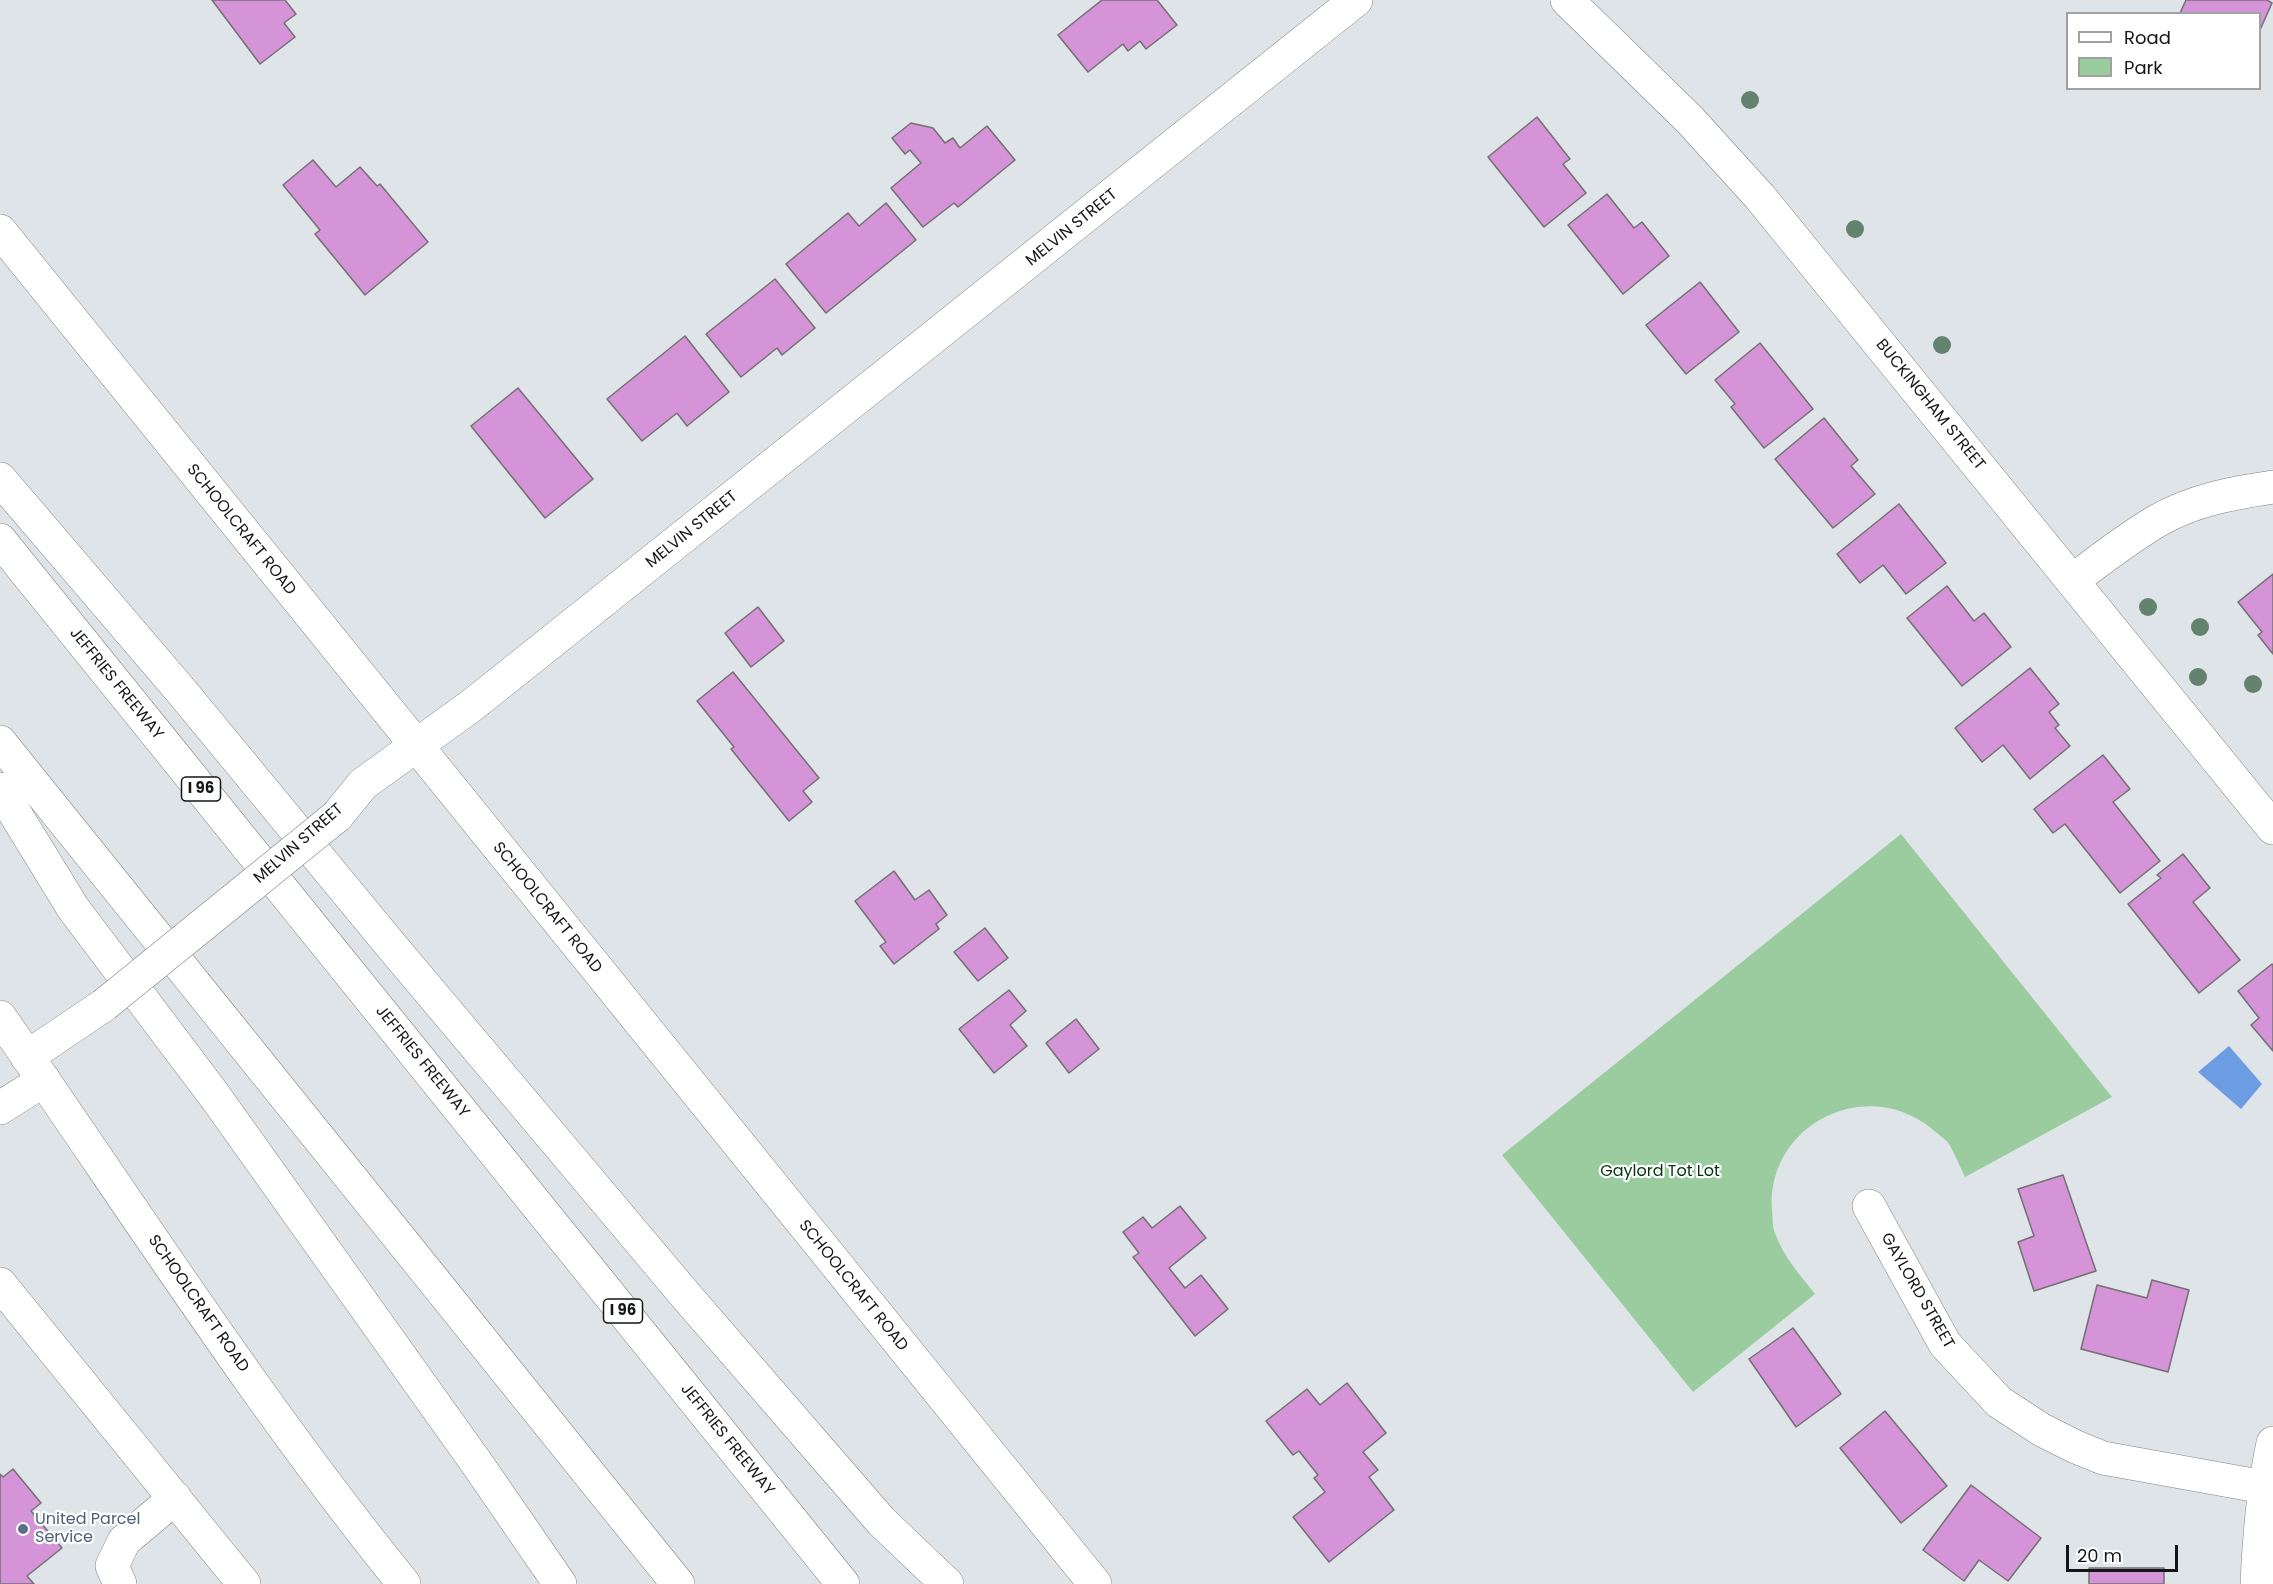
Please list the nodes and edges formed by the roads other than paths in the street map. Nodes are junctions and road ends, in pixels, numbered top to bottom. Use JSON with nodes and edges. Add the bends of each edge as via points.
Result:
{"nodes":[{"id":1,"x":1356,"y":0,"type":"edge"},
{"id":2,"x":1567,"y":0,"type":"edge"},
{"id":3,"x":0,"y":231,"type":"edge"},
{"id":4,"x":0,"y":479,"type":"edge"},
{"id":5,"x":2273,"y":487,"type":"edge"},
{"id":6,"x":0,"y":540,"type":"edge"},
{"id":7,"x":2073,"y":580,"type":"junction"},
{"id":8,"x":0,"y":742,"type":"edge"},
{"id":9,"x":416,"y":746,"type":"junction"},
{"id":10,"x":0,"y":789,"type":"edge"},
{"id":11,"x":2273,"y":828,"type":"edge"},
{"id":12,"x":0,"y":1017,"type":"edge"},
{"id":13,"x":35,"y":1068,"type":"junction"},
{"id":14,"x":0,"y":1108,"type":"edge"},
{"id":15,"x":1869,"y":1206,"type":"dead end"},
{"id":16,"x":0,"y":1284,"type":"edge"},
{"id":17,"x":2273,"y":1443,"type":"edge"},
{"id":18,"x":2264,"y":1487,"type":"junction"},
{"id":19,"x":175,"y":1498,"type":"junction"},
{"id":20,"x":120,"y":1584,"type":"edge"},
{"id":21,"x":244,"y":1584,"type":"edge"},
{"id":22,"x":404,"y":1584,"type":"edge"},
{"id":23,"x":560,"y":1584,"type":"edge"},
{"id":24,"x":678,"y":1584,"type":"edge"},
{"id":25,"x":843,"y":1584,"type":"edge"},
{"id":26,"x":947,"y":1584,"type":"edge"},
{"id":27,"x":1095,"y":1584,"type":"edge"},
{"id":28,"x":2257,"y":1584,"type":"edge"}],
"edges":[{"from":1,"to":9,"type":"main road","name":"MELVIN STREET"},
{"from":2,"to":7,"type":"main road","name":"BUCKINGHAM STREET","via":[[1690,120],[1760,196]]},
{"from":3,"to":9,"type":"main road","name":"SCHOOLCRAFT ROAD"},
{"from":4,"to":26,"type":"main road","via":[[687,1297],[881,1521]]},
{"from":5,"to":7,"type":"main road","via":[[2216,497],[2157,521]]},
{"from":6,"to":25,"type":"main road","name":"JEFFRIES FREEWAY","number":"I 96"},
{"from":7,"to":11,"type":"main road","name":"BUCKINGHAM STREET"},
{"from":8,"to":24,"type":"main road"},
{"from":9,"to":13,"type":"main road","name":"MELVIN STREET","bridge":true,"via":[[363,784],[337,816],[104,1005]]},
{"from":9,"to":27,"type":"main road","name":"SCHOOLCRAFT ROAD"},
{"from":10,"to":23,"type":"main road","via":[[74,908],[214,1095]]},
{"from":12,"to":13,"type":"main road","name":"SCHOOLCRAFT ROAD"},
{"from":13,"to":14,"type":"main road","name":"MELVIN STREET"},
{"from":13,"to":22,"type":"main road","name":"SCHOOLCRAFT ROAD","via":[[249,1378]]},
{"from":15,"to":18,"type":"main road","name":"GAYLORD STREET","via":[[1945,1344],[1999,1402],[2042,1430],[2103,1458]]},
{"from":16,"to":19,"type":"main road"},
{"from":17,"to":18,"type":"main road"},
{"from":18,"to":28,"type":"main road"},
{"from":19,"to":20,"type":"main road","via":[[124,1541],[112,1566]]},
{"from":19,"to":21,"type":"main road"}]}
